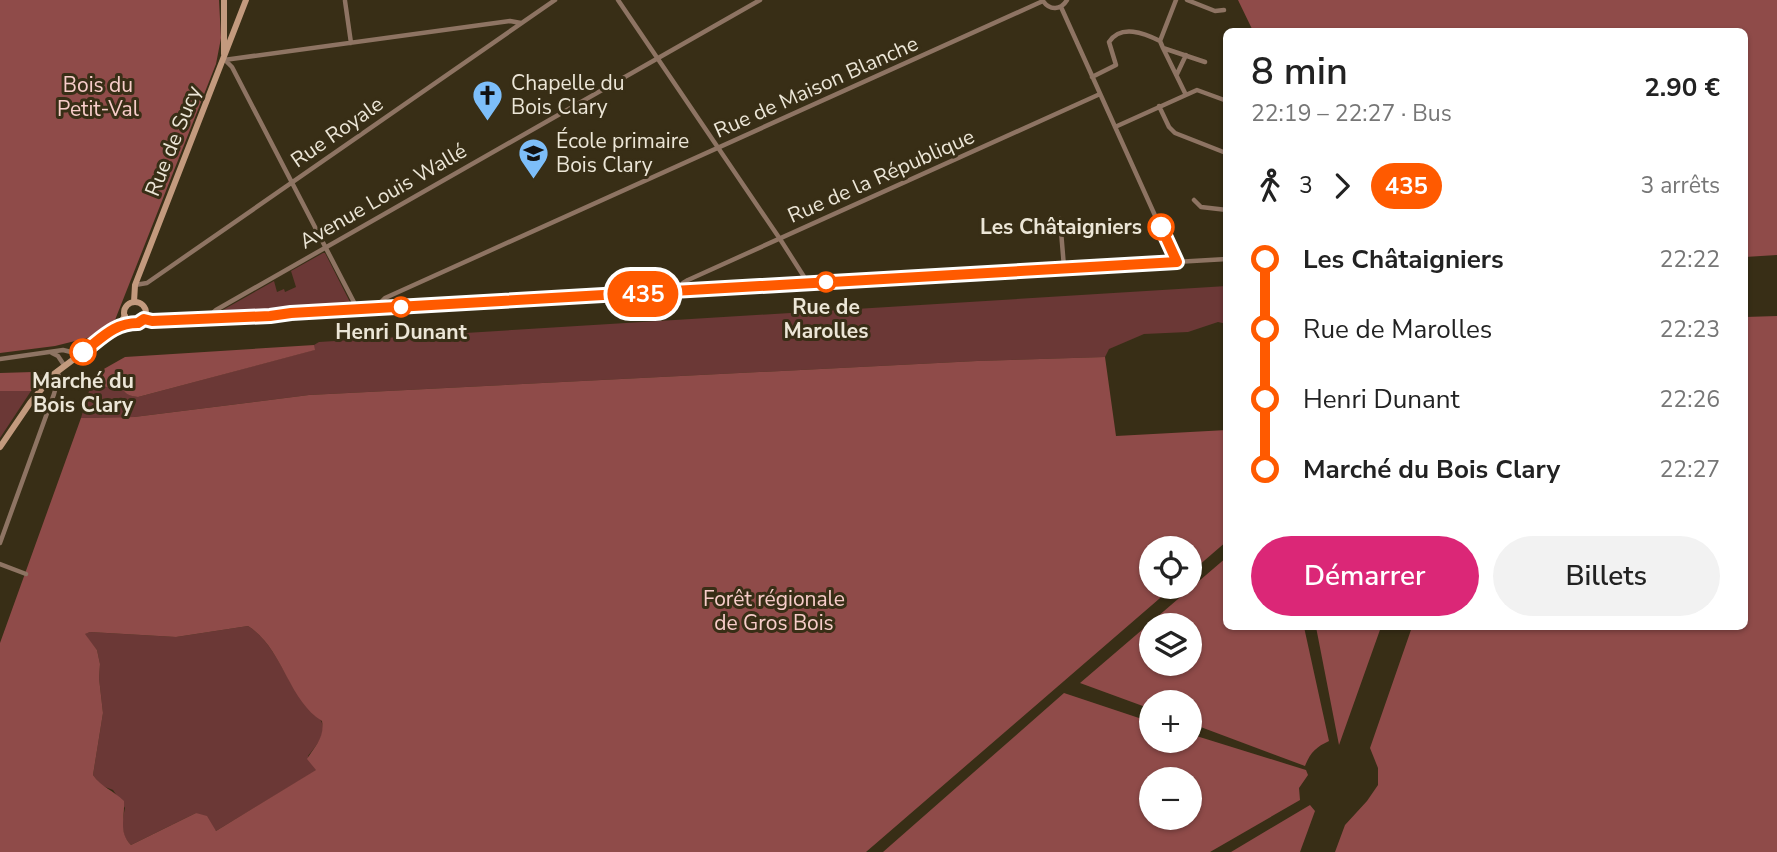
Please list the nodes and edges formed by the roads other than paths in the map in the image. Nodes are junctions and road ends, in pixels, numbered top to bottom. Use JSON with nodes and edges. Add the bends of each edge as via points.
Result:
{"nodes":[{"id":1,"x":224,"y":0,"type":"edge"},
{"id":2,"x":246,"y":0,"type":"edge"},
{"id":3,"x":555,"y":0,"type":"edge"},
{"id":4,"x":618,"y":0,"type":"edge"},
{"id":5,"x":760,"y":0,"type":"edge"},
{"id":6,"x":1068,"y":0,"type":"edge"},
{"id":7,"x":1175,"y":0,"type":"edge"},
{"id":8,"x":1187,"y":0,"type":"edge"},
{"id":9,"x":345,"y":1,"type":"edge"},
{"id":10,"x":1043,"y":1,"type":"edge"},
{"id":11,"x":1061,"y":7,"type":"junction"},
{"id":12,"x":225,"y":9,"type":"junction"},
{"id":13,"x":1224,"y":10,"type":"dead end"},
{"id":14,"x":241,"y":13,"type":"junction"},
{"id":15,"x":232,"y":20,"type":"junction"},
{"id":16,"x":522,"y":23,"type":"junction"},
{"id":17,"x":225,"y":27,"type":"junction"},
{"id":18,"x":234,"y":34,"type":"junction"},
{"id":19,"x":1160,"y":41,"type":"junction"},
{"id":20,"x":351,"y":43,"type":"junction"},
{"id":21,"x":1163,"y":48,"type":"junction"},
{"id":22,"x":1186,"y":55,"type":"junction"},
{"id":23,"x":658,"y":58,"type":"junction"},
{"id":24,"x":224,"y":60,"type":"junction"},
{"id":25,"x":1205,"y":62,"type":"dead end"},
{"id":26,"x":1176,"y":75,"type":"junction"},
{"id":27,"x":1092,"y":77,"type":"junction"},
{"id":28,"x":1185,"y":93,"type":"junction"},
{"id":29,"x":1100,"y":94,"type":"junction"},
{"id":30,"x":1223,"y":99,"type":"edge"},
{"id":31,"x":1158,"y":106,"type":"junction"},
{"id":32,"x":1115,"y":127,"type":"junction"},
{"id":33,"x":719,"y":148,"type":"junction"},
{"id":34,"x":1223,"y":152,"type":"edge"},
{"id":35,"x":292,"y":182,"type":"junction"},
{"id":36,"x":1194,"y":200,"type":"dead end"},
{"id":37,"x":1223,"y":210,"type":"edge"},
{"id":38,"x":1060,"y":219,"type":"dead end"},
{"id":39,"x":780,"y":239,"type":"junction"},
{"id":40,"x":326,"y":246,"type":"junction"},
{"id":41,"x":1223,"y":259,"type":"edge"},
{"id":42,"x":1177,"y":262,"type":"junction"},
{"id":43,"x":1064,"y":267,"type":"junction"},
{"id":44,"x":808,"y":284,"type":"junction"},
{"id":45,"x":135,"y":285,"type":"junction"},
{"id":46,"x":682,"y":291,"type":"junction"},
{"id":47,"x":134,"y":302,"type":"junction"},
{"id":48,"x":378,"y":309,"type":"junction"},
{"id":49,"x":358,"y":310,"type":"junction"},
{"id":50,"x":127,"y":319,"type":"junction"},
{"id":51,"x":144,"y":319,"type":"junction"},
{"id":52,"x":206,"y":319,"type":"junction"},
{"id":53,"x":51,"y":353,"type":"junction"},
{"id":54,"x":79,"y":354,"type":"junction"},
{"id":55,"x":0,"y":359,"type":"edge"},
{"id":56,"x":64,"y":365,"type":"junction"},
{"id":57,"x":57,"y":371,"type":"junction"},
{"id":58,"x":0,"y":447,"type":"edge"},
{"id":59,"x":0,"y":543,"type":"edge"},
{"id":60,"x":0,"y":564,"type":"edge"},
{"id":61,"x":26,"y":574,"type":"dead end"}],
"edges":[{"from":1,"to":12,"type":"main road"},
{"from":2,"to":14,"type":"main road","name":"Rue de Sucy"},
{"from":3,"to":16,"type":"street","name":"Rue Royale"},
{"from":4,"to":23,"type":"street"},
{"from":5,"to":23,"type":"street","name":"Avenue Louis Wallé"},
{"from":6,"to":11,"type":"street"},
{"from":7,"to":19,"type":"street"},
{"from":8,"to":13,"type":"street"},
{"from":9,"to":20,"type":"street"},
{"from":10,"to":11,"type":"street","via":[[1049,7]]},
{"from":10,"to":33,"type":"street","name":"Rue de Maison Blanche"},
{"from":11,"to":27,"type":"street"},
{"from":12,"to":15,"type":"main road"},
{"from":12,"to":17,"type":"main road"},
{"from":14,"to":15,"type":"main road"},
{"from":14,"to":18,"type":"main road","name":"Rue de Sucy"},
{"from":15,"to":17,"type":"main road"},
{"from":15,"to":18,"type":"main road"},
{"from":16,"to":20,"type":"street"},
{"from":16,"to":35,"type":"street","name":"Rue Royale"},
{"from":17,"to":24,"type":"main road"},
{"from":18,"to":24,"type":"main road","name":"Rue de Sucy"},
{"from":19,"to":21,"type":"street"},
{"from":19,"to":27,"type":"street","via":[[1137,32],[1113,36],[1109,43],[1116,65]]},
{"from":20,"to":24,"type":"street"},
{"from":21,"to":22,"type":"street"},
{"from":21,"to":26,"type":"street"},
{"from":22,"to":25,"type":"street"},
{"from":22,"to":26,"type":"street"},
{"from":23,"to":33,"type":"street"},
{"from":23,"to":40,"type":"street","name":"Avenue Louis Wallé"},
{"from":24,"to":35,"type":"street","via":[[232,67]]},
{"from":24,"to":45,"type":"main road","name":"Rue de Sucy"},
{"from":26,"to":28,"type":"street"},
{"from":27,"to":29,"type":"street"},
{"from":28,"to":30,"type":"street","via":[[1197,90]]},
{"from":28,"to":31,"type":"street"},
{"from":29,"to":32,"type":"street"},
{"from":29,"to":39,"type":"street","name":"Rue de la République"},
{"from":31,"to":32,"type":"street"},
{"from":31,"to":34,"type":"street","via":[[1175,133]]},
{"from":32,"to":42,"type":"street"},
{"from":33,"to":39,"type":"street"},
{"from":33,"to":48,"type":"street","name":"Rue de Maison Blanche","via":[[384,298]]},
{"from":35,"to":40,"type":"street"},
{"from":35,"to":45,"type":"street","name":"Rue Royale","via":[[147,283]]},
{"from":36,"to":37,"type":"street","via":[[1201,207]]},
{"from":38,"to":43,"type":"street"},
{"from":39,"to":44,"type":"street"},
{"from":39,"to":46,"type":"street","name":"Rue de la République","via":[[688,280]]},
{"from":40,"to":49,"type":"street"},
{"from":40,"to":52,"type":"street","name":"Avenue Louis Wallé"},
{"from":41,"to":42,"type":"street"},
{"from":42,"to":43,"type":"street"},
{"from":43,"to":44,"type":"street"},
{"from":44,"to":46,"type":"street"},
{"from":45,"to":47,"type":"main road","name":"Rue de Sucy"},
{"from":46,"to":48,"type":"street"},
{"from":47,"to":50,"type":"main road","via":[[125,308]]},
{"from":47,"to":51,"type":"main road","via":[[145,309]]},
{"from":48,"to":49,"type":"street"},
{"from":49,"to":52,"type":"street"},
{"from":50,"to":51,"type":"main road","via":[[138,323]]},
{"from":50,"to":54,"type":"main road"},
{"from":51,"to":52,"type":"street"},
{"from":53,"to":54,"type":"street"},
{"from":53,"to":55,"type":"street"},
{"from":53,"to":56,"type":"street"},
{"from":54,"to":56,"type":"main road"},
{"from":56,"to":57,"type":"main road"},
{"from":57,"to":58,"type":"main road"},
{"from":57,"to":59,"type":"street","via":[[54,394]]},
{"from":60,"to":61,"type":"street"}]}
